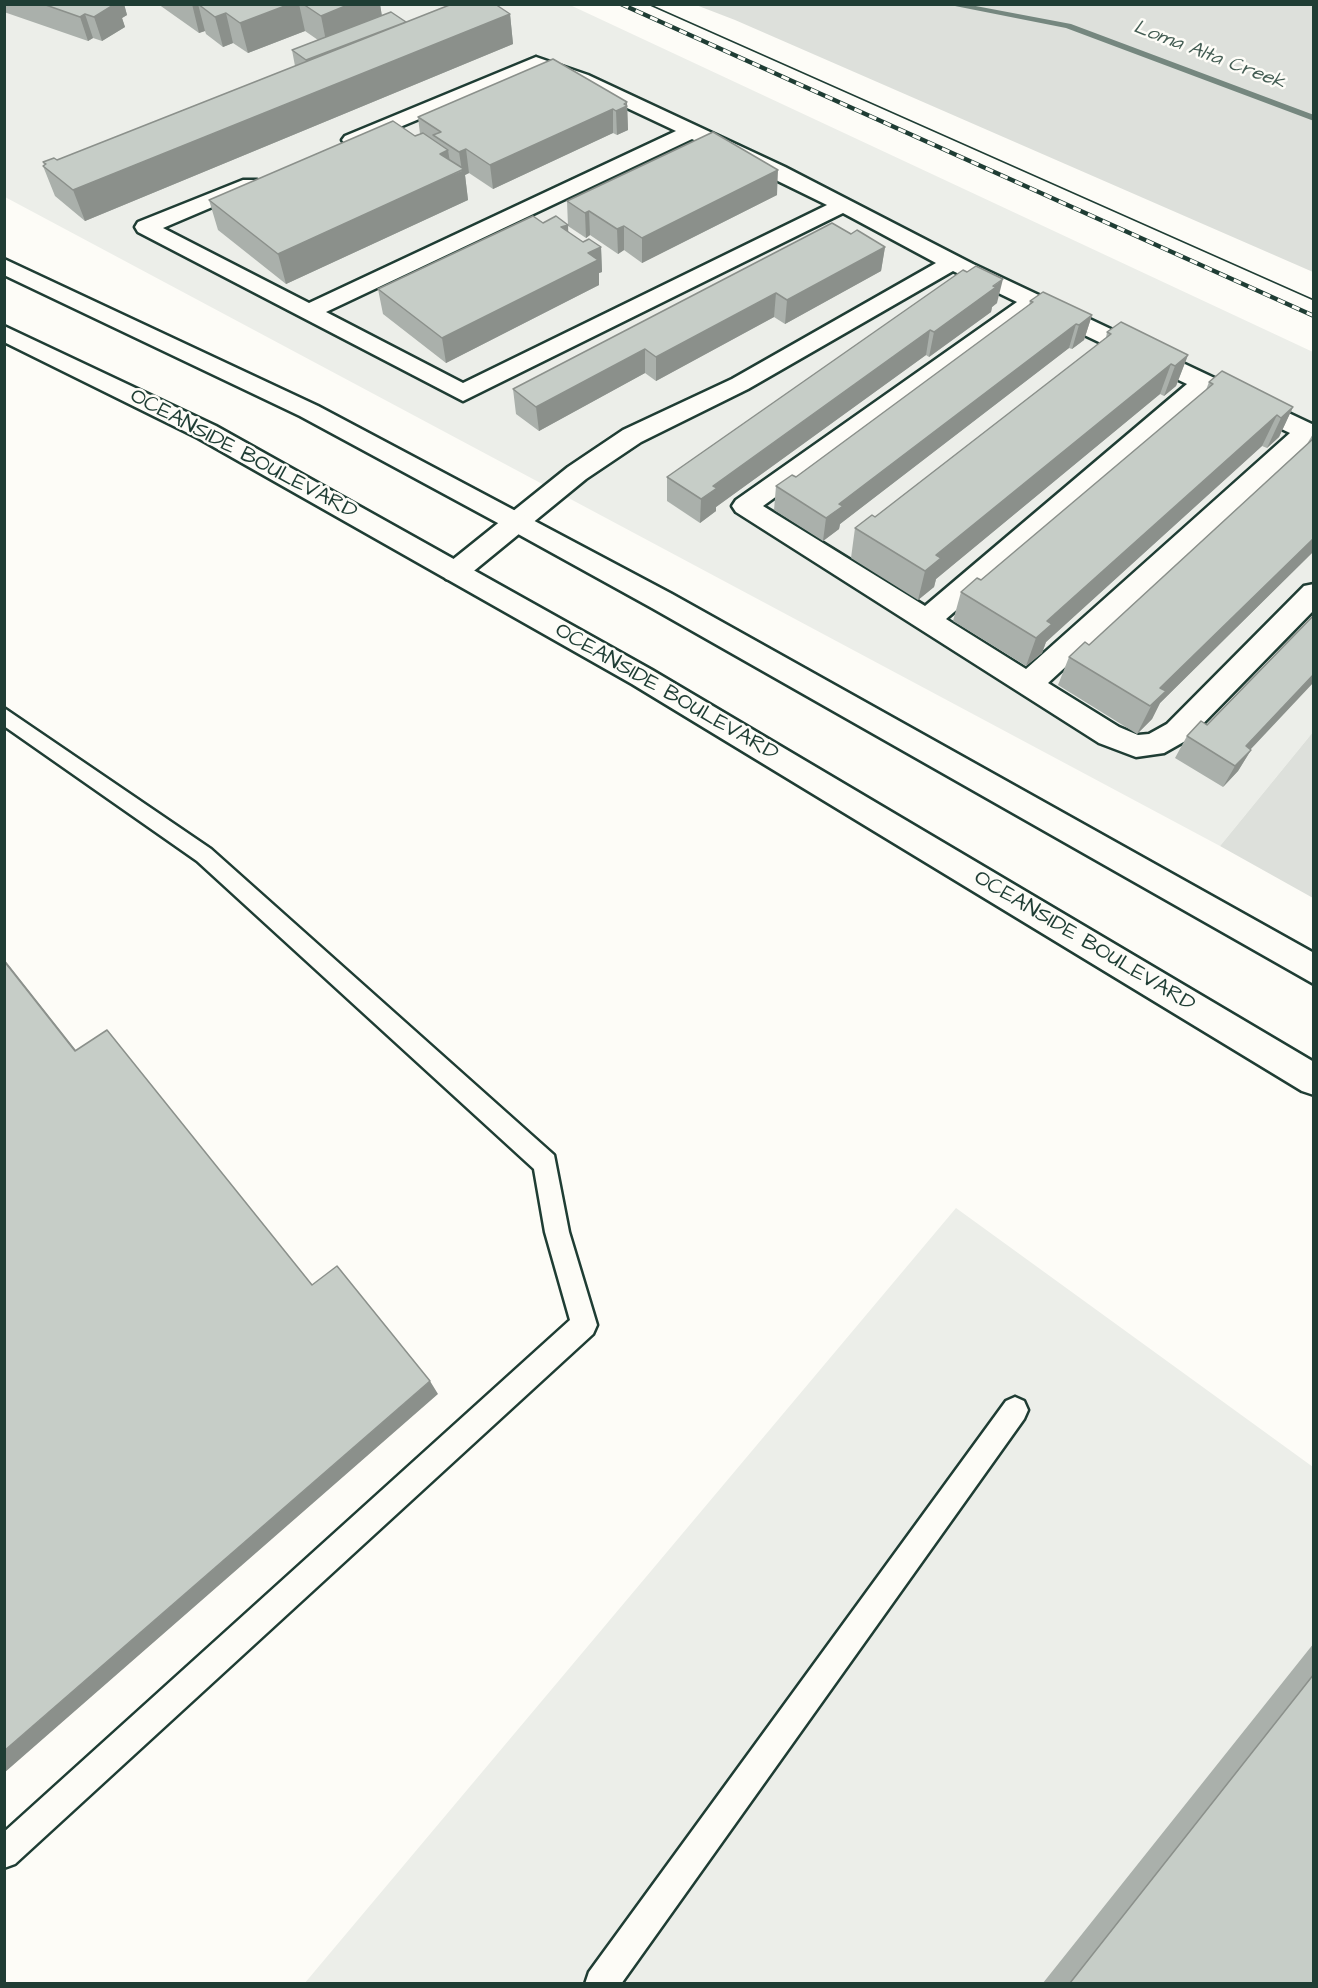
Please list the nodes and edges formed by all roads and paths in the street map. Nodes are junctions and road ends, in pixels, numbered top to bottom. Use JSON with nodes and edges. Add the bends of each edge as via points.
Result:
{"nodes":[{"id":1,"x":692,"y":130,"type":"junction"},
{"id":2,"x":330,"y":150,"type":"edge"},
{"id":3,"x":265,"y":177,"type":"edge"},
{"id":4,"x":843,"y":205,"type":"junction"},
{"id":5,"x":953,"y":262,"type":"junction"},
{"id":6,"x":4,"y":266,"type":"edge"},
{"id":7,"x":1033,"y":301,"type":"junction"},
{"id":8,"x":311,"y":311,"type":"junction"},
{"id":9,"x":4,"y":333,"type":"edge"},
{"id":10,"x":1203,"y":383,"type":"junction"},
{"id":11,"x":1310,"y":434,"type":"edge"},
{"id":12,"x":518,"y":523,"type":"junction"},
{"id":13,"x":455,"y":572,"type":"junction"},
{"id":14,"x":1314,"y":593,"type":"edge"},
{"id":15,"x":927,"y":621,"type":"junction"},
{"id":16,"x":1028,"y":684,"type":"junction"},
{"id":17,"x":4,"y":715,"type":"edge"},
{"id":18,"x":1314,"y":970,"type":"edge"},
{"id":19,"x":1314,"y":1080,"type":"edge"},
{"id":20,"x":1015,"y":1410,"type":"dead end"},
{"id":21,"x":4,"y":1853,"type":"edge"},
{"id":22,"x":601,"y":1983,"type":"edge"}],
"edges":[{"from":1,"to":2,"type":"street","via":[[581,79],[536,63]]},
{"from":1,"to":4,"type":"street"},
{"from":1,"to":8,"type":"street"},
{"from":3,"to":8,"type":"street","via":[[146,227]]},
{"from":4,"to":5,"type":"street"},
{"from":4,"to":8,"type":"street","via":[[463,393]]},
{"from":5,"to":7,"type":"street"},
{"from":5,"to":12,"type":"street","via":[[740,384],[632,436],[577,473]]},
{"from":6,"to":12,"type":"street","via":[[309,411]]},
{"from":7,"to":10,"type":"street","via":[[1102,346]]},
{"from":7,"to":15,"type":"street","via":[[746,506],[839,551]]},
{"from":9,"to":13,"type":"street","name":"OCEANSIDE BOULEVARD","via":[[207,432]]},
{"from":10,"to":11,"type":"street"},
{"from":10,"to":15,"type":"street"},
{"from":11,"to":16,"type":"street"},
{"from":12,"to":13,"type":"street"},
{"from":12,"to":18,"type":"street"},
{"from":13,"to":19,"type":"street","name":"OCEANSIDE BOULEVARD","via":[[642,677]]},
{"from":14,"to":16,"type":"street","via":[[1177,732],[1154,745],[1136,746],[1109,735]]},
{"from":15,"to":16,"type":"street"},
{"from":17,"to":21,"type":"lane","via":[[204,855],[545,1163],[557,1232],[584,1325]]},
{"from":20,"to":22,"type":"lane"}]}
